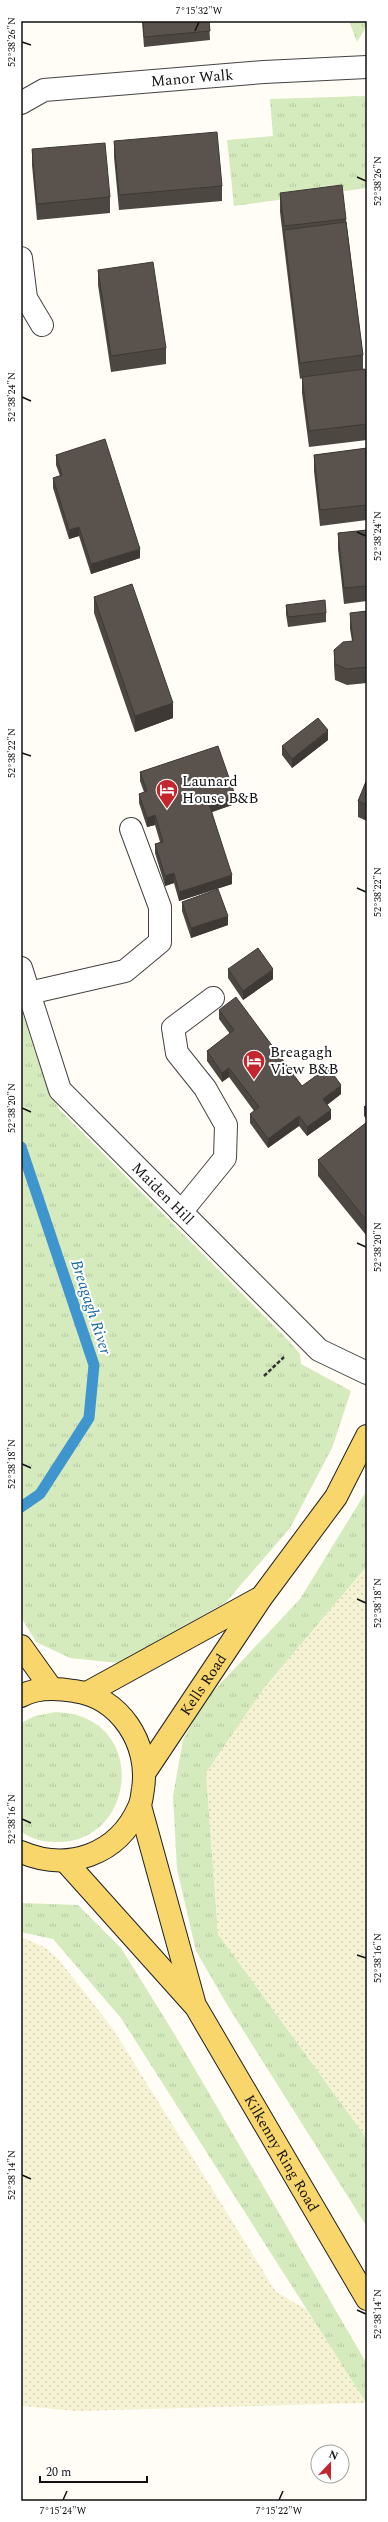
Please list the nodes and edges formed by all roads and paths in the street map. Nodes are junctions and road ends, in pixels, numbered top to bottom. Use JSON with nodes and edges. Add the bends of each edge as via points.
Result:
{"nodes":[{"id":1,"x":367,"y":67,"type":"edge"},
{"id":2,"x":21,"y":103,"type":"edge"},
{"id":3,"x":21,"y":258,"type":"edge"},
{"id":4,"x":42,"y":325,"type":"dead end"},
{"id":5,"x":130,"y":830,"type":"dead end"},
{"id":6,"x":21,"y":968,"type":"edge"},
{"id":7,"x":29,"y":992,"type":"junction"},
{"id":8,"x":213,"y":998,"type":"dead end"},
{"id":9,"x":181,"y":1212,"type":"junction"},
{"id":10,"x":289,"y":1352,"type":"dead end"},
{"id":11,"x":367,"y":1373,"type":"edge"},
{"id":12,"x":264,"y":1376,"type":"dead end"},
{"id":13,"x":367,"y":1436,"type":"edge"},
{"id":14,"x":261,"y":1598,"type":"junction"},
{"id":15,"x":21,"y":1646,"type":"edge"},
{"id":16,"x":51,"y":1688,"type":"junction"},
{"id":17,"x":87,"y":1692,"type":"junction"},
{"id":18,"x":21,"y":1696,"type":"edge"},
{"id":19,"x":145,"y":1772,"type":"junction"},
{"id":20,"x":140,"y":1806,"type":"junction"},
{"id":21,"x":27,"y":1860,"type":"edge"},
{"id":22,"x":66,"y":1862,"type":"junction"},
{"id":23,"x":196,"y":2007,"type":"junction"},
{"id":24,"x":367,"y":2299,"type":"edge"}],
"edges":[{"from":1,"to":2,"type":"street","name":"Manor Walk","via":[[264,72],[44,90]]},
{"from":3,"to":4,"type":"street","via":[[26,298]]},
{"from":5,"to":7,"type":"street","via":[[160,907],[160,942],[125,971]]},
{"from":6,"to":7,"type":"street","name":"Maiden Hill"},
{"from":7,"to":9,"type":"street","name":"Maiden Hill","via":[[60,1090]]},
{"from":8,"to":9,"type":"street","via":[[173,1028],[177,1053],[205,1088],[226,1125],[225,1158]]},
{"from":9,"to":11,"type":"street","name":"Maiden Hill","via":[[319,1350]]},
{"from":10,"to":12,"type":"path"},
{"from":13,"to":14,"type":"main road","name":"Kells Road","via":[[336,1497]]},
{"from":14,"to":17,"type":"main road","name":"Kells Road"},
{"from":14,"to":19,"type":"main road","name":"Kells Road"},
{"from":15,"to":16,"type":"main road"},
{"from":16,"to":17,"type":"main road"},
{"from":16,"to":18,"type":"main road"},
{"from":17,"to":19,"type":"main road","via":[[115,1709],[136,1735]]},
{"from":19,"to":20,"type":"main road"},
{"from":20,"to":22,"type":"main road","via":[[121,1836],[110,1845],[96,1853]]},
{"from":20,"to":23,"type":"main road","name":"Kilkenny Ring Road"},
{"from":21,"to":22,"type":"main road"},
{"from":22,"to":23,"type":"main road","name":"Kilkenny Ring Road"},
{"from":23,"to":24,"type":"main road","name":"Kilkenny Ring Road"}]}
